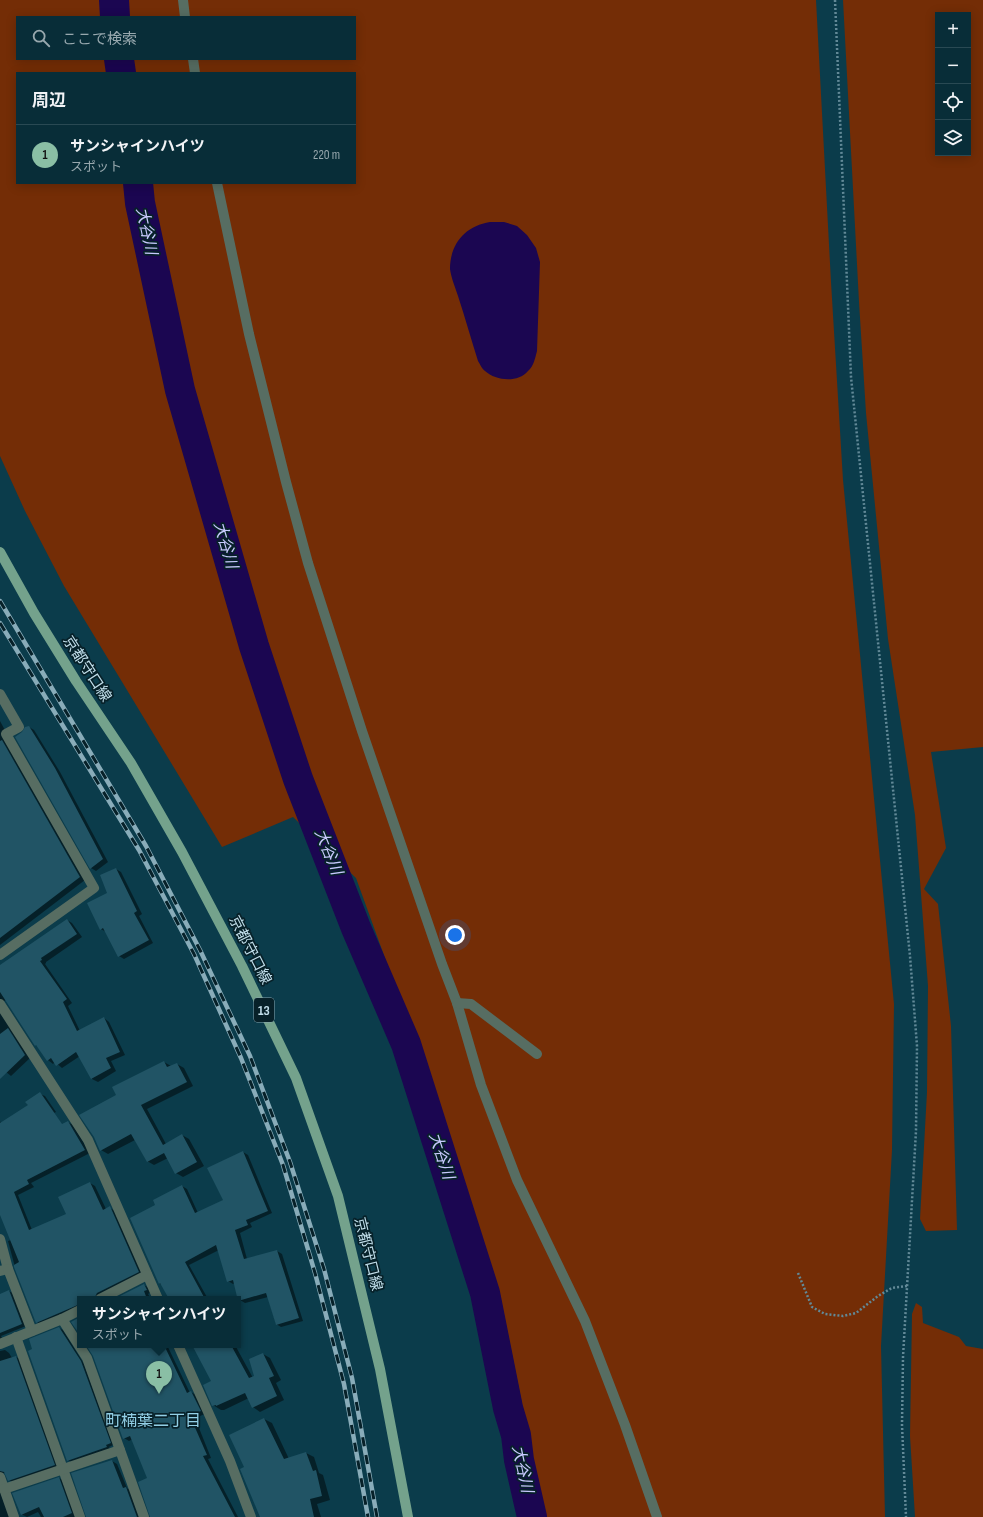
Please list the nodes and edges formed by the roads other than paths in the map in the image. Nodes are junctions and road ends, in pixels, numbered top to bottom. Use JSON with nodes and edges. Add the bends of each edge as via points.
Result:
{"nodes":[{"id":1,"x":184,"y":0,"type":"edge"},
{"id":2,"x":185,"y":16,"type":"edge"},
{"id":3,"x":193,"y":60,"type":"edge"},
{"id":4,"x":195,"y":72,"type":"edge"},
{"id":5,"x":217,"y":184,"type":"edge"},
{"id":6,"x":0,"y":552,"type":"edge"},
{"id":7,"x":0,"y":694,"type":"edge"},
{"id":8,"x":0,"y":955,"type":"edge"},
{"id":9,"x":458,"y":1003,"type":"junction"},
{"id":10,"x":0,"y":1004,"type":"edge"},
{"id":11,"x":3,"y":1016,"type":"edge"},
{"id":12,"x":537,"y":1054,"type":"dead end"},
{"id":13,"x":0,"y":1239,"type":"edge"},
{"id":14,"x":4,"y":1270,"type":"edge"},
{"id":15,"x":147,"y":1275,"type":"junction"},
{"id":16,"x":106,"y":1296,"type":"edge"},
{"id":17,"x":157,"y":1296,"type":"edge"},
{"id":18,"x":77,"y":1312,"type":"edge"},
{"id":19,"x":62,"y":1319,"type":"junction"},
{"id":20,"x":32,"y":1331,"type":"junction"},
{"id":21,"x":16,"y":1337,"type":"junction"},
{"id":22,"x":77,"y":1342,"type":"edge"},
{"id":23,"x":0,"y":1344,"type":"edge"},
{"id":24,"x":81,"y":1348,"type":"edge"},
{"id":25,"x":179,"y":1348,"type":"edge"},
{"id":26,"x":120,"y":1450,"type":"junction"},
{"id":27,"x":63,"y":1469,"type":"junction"},
{"id":28,"x":0,"y":1477,"type":"edge"},
{"id":29,"x":4,"y":1489,"type":"junction"},
{"id":30,"x":14,"y":1517,"type":"edge"},
{"id":31,"x":80,"y":1517,"type":"edge"},
{"id":32,"x":144,"y":1517,"type":"edge"},
{"id":33,"x":251,"y":1517,"type":"edge"},
{"id":34,"x":408,"y":1517,"type":"edge"},
{"id":35,"x":657,"y":1517,"type":"edge"}],
"edges":[{"from":1,"to":2,"type":"street"},
{"from":3,"to":4,"type":"street"},
{"from":5,"to":9,"type":"street","via":[[250,334],[308,563],[362,731],[442,964]]},
{"from":6,"to":34,"type":"main road","name":"京都守口線","number":"13","via":[[71,674],[131,763],[182,852],[242,966],[296,1078],[338,1196],[380,1368]]},
{"from":7,"to":8,"type":"street","via":[[19,727],[6,734],[94,888]]},
{"from":9,"to":12,"type":"street","via":[[471,1004]]},
{"from":9,"to":35,"type":"street","via":[[481,1085],[517,1180],[585,1322]]},
{"from":10,"to":11,"type":"street"},
{"from":11,"to":15,"type":"street","via":[[88,1140]]},
{"from":13,"to":14,"type":"street"},
{"from":14,"to":20,"type":"street"},
{"from":15,"to":16,"type":"street"},
{"from":15,"to":17,"type":"street"},
{"from":18,"to":19,"type":"street"},
{"from":19,"to":20,"type":"street"},
{"from":19,"to":22,"type":"street"},
{"from":20,"to":21,"type":"street"},
{"from":21,"to":23,"type":"street"},
{"from":21,"to":27,"type":"street"},
{"from":24,"to":26,"type":"street","via":[[87,1358]]},
{"from":25,"to":33,"type":"street","via":[[230,1461]]},
{"from":26,"to":27,"type":"street"},
{"from":26,"to":32,"type":"street"},
{"from":27,"to":29,"type":"street"},
{"from":27,"to":31,"type":"street"},
{"from":28,"to":29,"type":"street"},
{"from":29,"to":30,"type":"street"}]}
